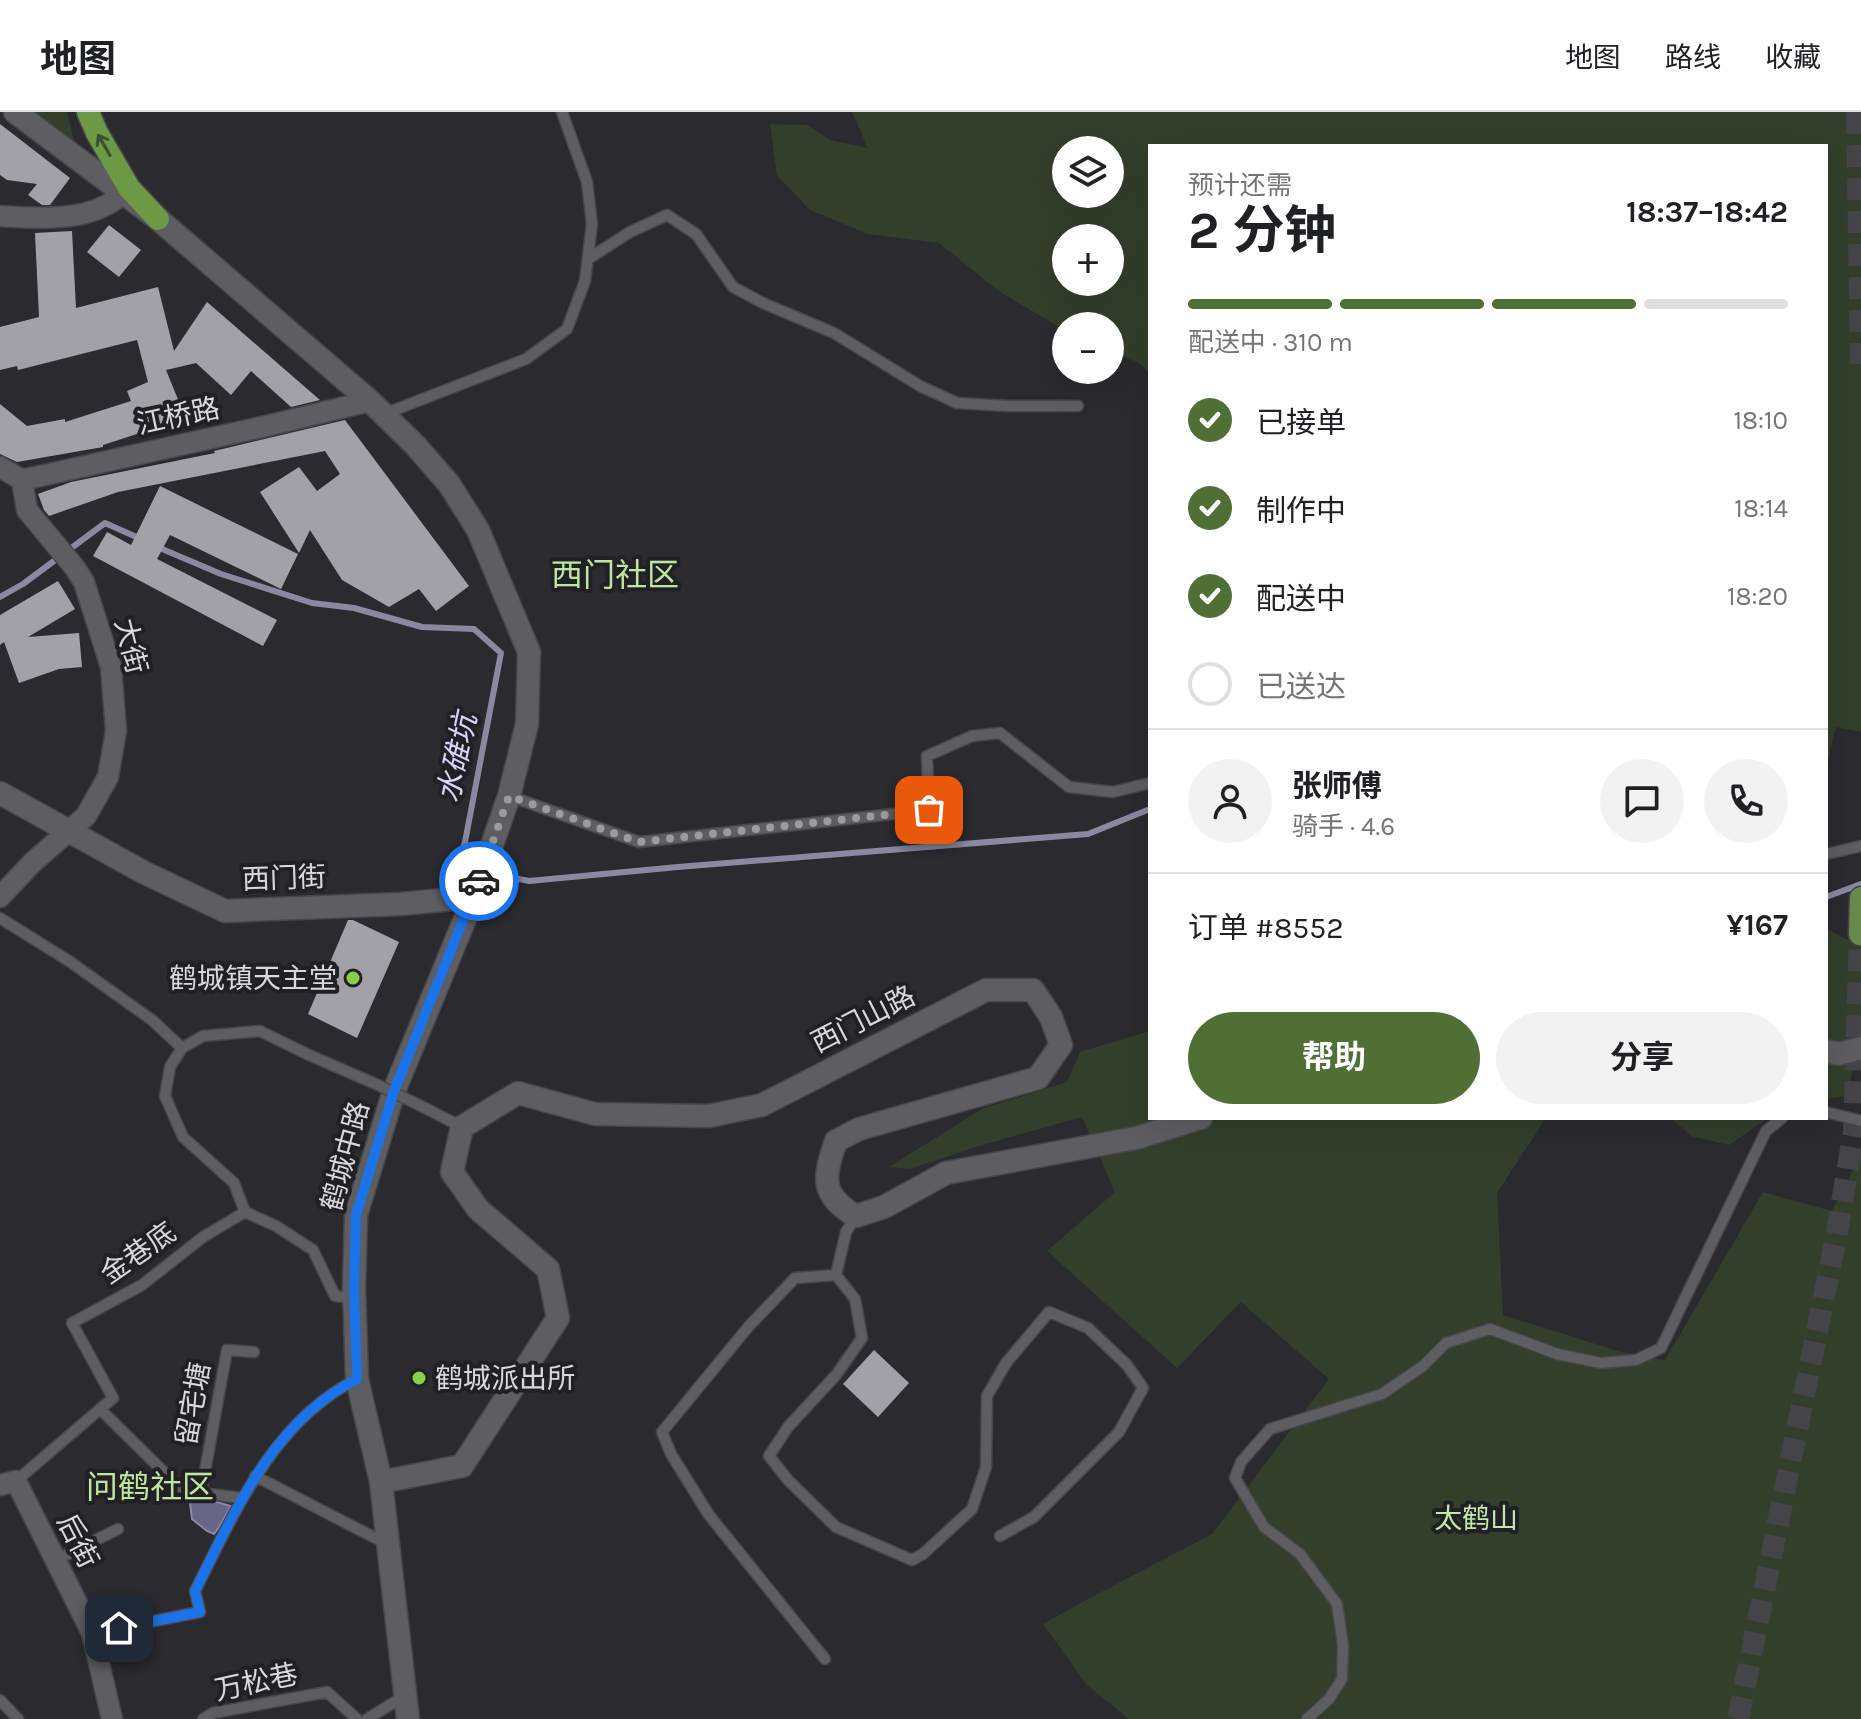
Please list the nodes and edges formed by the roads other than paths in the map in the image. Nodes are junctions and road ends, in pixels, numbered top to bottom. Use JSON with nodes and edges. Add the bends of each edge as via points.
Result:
{"nodes":[{"id":1,"x":15,"y":112,"type":"edge"},
{"id":2,"x":88,"y":112,"type":"edge"},
{"id":3,"x":562,"y":112,"type":"edge"},
{"id":4,"x":123,"y":194,"type":"junction"},
{"id":5,"x":0,"y":216,"type":"edge"},
{"id":6,"x":158,"y":219,"type":"junction"},
{"id":7,"x":588,"y":259,"type":"junction"},
{"id":8,"x":1078,"y":406,"type":"dead end"},
{"id":9,"x":377,"y":408,"type":"junction"},
{"id":10,"x":0,"y":467,"type":"edge"},
{"id":11,"x":22,"y":480,"type":"junction"},
{"id":12,"x":1148,"y":783,"type":"edge"},
{"id":13,"x":0,"y":793,"type":"edge"},
{"id":14,"x":509,"y":796,"type":"junction"},
{"id":15,"x":68,"y":831,"type":"junction"},
{"id":16,"x":1861,"y":846,"type":"edge"},
{"id":17,"x":1828,"y":854,"type":"edge"},
{"id":18,"x":476,"y":890,"type":"junction"},
{"id":19,"x":0,"y":897,"type":"edge"},
{"id":20,"x":1861,"y":898,"type":"edge"},
{"id":21,"x":0,"y":918,"type":"edge"},
{"id":22,"x":1860,"y":934,"type":"edge"},
{"id":23,"x":182,"y":1048,"type":"junction"},
{"id":24,"x":1861,"y":1048,"type":"edge"},
{"id":25,"x":1828,"y":1051,"type":"edge"},
{"id":26,"x":1828,"y":1113,"type":"edge"},
{"id":27,"x":1194,"y":1120,"type":"edge"},
{"id":28,"x":1780,"y":1120,"type":"edge"},
{"id":29,"x":1861,"y":1121,"type":"edge"},
{"id":30,"x":462,"y":1127,"type":"junction"},
{"id":31,"x":245,"y":1212,"type":"junction"},
{"id":32,"x":856,"y":1216,"type":"junction"},
{"id":33,"x":836,"y":1275,"type":"junction"},
{"id":34,"x":354,"y":1298,"type":"junction"},
{"id":35,"x":254,"y":1352,"type":"dead end"},
{"id":36,"x":357,"y":1379,"type":"junction"},
{"id":37,"x":100,"y":1409,"type":"junction"},
{"id":38,"x":255,"y":1476,"type":"junction"},
{"id":39,"x":381,"y":1482,"type":"junction"},
{"id":40,"x":8,"y":1483,"type":"edge"},
{"id":41,"x":201,"y":1493,"type":"junction"},
{"id":42,"x":242,"y":1498,"type":"junction"},
{"id":43,"x":118,"y":1529,"type":"dead end"},
{"id":44,"x":1000,"y":1536,"type":"dead end"},
{"id":45,"x":388,"y":1544,"type":"junction"},
{"id":46,"x":56,"y":1560,"type":"junction"},
{"id":47,"x":92,"y":1633,"type":"junction"},
{"id":48,"x":825,"y":1659,"type":"dead end"},
{"id":49,"x":406,"y":1695,"type":"junction"},
{"id":50,"x":0,"y":1700,"type":"edge"},
{"id":51,"x":18,"y":1719,"type":"edge"},
{"id":52,"x":112,"y":1719,"type":"edge"},
{"id":53,"x":203,"y":1719,"type":"edge"},
{"id":54,"x":357,"y":1719,"type":"edge"},
{"id":55,"x":367,"y":1719,"type":"edge"},
{"id":56,"x":408,"y":1719,"type":"edge"},
{"id":57,"x":1307,"y":1719,"type":"edge"}],
"edges":[{"from":1,"to":4,"type":"street","name":"鹤城中路"},
{"from":6,"to":2,"type":"highway","one_way":true,"via":[[129,188]]},
{"from":3,"to":7,"type":"lane","via":[[587,182],[592,224]]},
{"from":4,"to":5,"type":"street","via":[[87,213]]},
{"from":4,"to":6,"type":"street","name":"鹤城中路"},
{"from":6,"to":9,"type":"street","name":"鹤城中路"},
{"from":7,"to":8,"type":"lane","via":[[667,215],[696,234],[733,287],[834,333],[957,403]]},
{"from":7,"to":9,"type":"lane","via":[[567,329],[526,359]]},
{"from":9,"to":11,"type":"street","name":"江桥路","via":[[262,427]]},
{"from":9,"to":14,"type":"street","name":"鹤城中路","via":[[449,484],[478,530],[529,652],[527,724]]},
{"from":10,"to":11,"type":"street"},
{"from":11,"to":15,"type":"street","name":"大街","via":[[27,510],[84,582],[111,667],[116,731],[108,777],[86,816]]},
{"from":12,"to":14,"type":"lane","via":[[1113,792],[1069,787],[1000,733],[972,736],[927,756],[929,810],[639,842]]},
{"from":13,"to":15,"type":"street","name":"西门街"},
{"from":14,"to":18,"type":"street","name":"鹤城中路"},
{"from":15,"to":18,"type":"street","name":"西门街","via":[[225,911],[401,904]]},
{"from":15,"to":19,"type":"street","name":"大街"},
{"from":16,"to":17,"type":"lane"},
{"from":18,"to":34,"type":"street","name":"鹤城中路","via":[[394,1091],[356,1215]]},
{"from":20,"to":22,"type":"main road"},
{"from":21,"to":23,"type":"lane","via":[[152,1020]]},
{"from":23,"to":30,"type":"lane","bridge":true,"via":[[203,1036],[260,1031]]},
{"from":23,"to":31,"type":"lane","via":[[170,1067],[165,1096],[183,1137],[234,1183]]},
{"from":24,"to":25,"type":"street"},
{"from":26,"to":29,"type":"lane"},
{"from":27,"to":32,"type":"street","via":[[1136,1138],[946,1173]]},
{"from":28,"to":57,"type":"lane","via":[[1766,1131],[1661,1348],[1636,1360],[1601,1363],[1557,1354],[1490,1329],[1446,1343],[1382,1394],[1270,1429],[1241,1462],[1235,1478],[1264,1527],[1300,1554],[1337,1604],[1342,1679]]},
{"from":30,"to":32,"type":"street","name":"西门山路","via":[[518,1093],[595,1114],[709,1116],[762,1105],[986,990],[1033,990],[1061,1045],[1038,1078],[859,1129],[836,1141],[825,1171],[831,1197]]},
{"from":30,"to":39,"type":"street","via":[[452,1172],[478,1209],[548,1269],[558,1318],[462,1466]]},
{"from":31,"to":34,"type":"lane","via":[[313,1250],[335,1296]]},
{"from":31,"to":37,"type":"lane","name":"金巷底","via":[[142,1285],[72,1323],[113,1398]]},
{"from":32,"to":33,"type":"lane","via":[[846,1232]]},
{"from":33,"to":44,"type":"lane","via":[[855,1299],[862,1338],[769,1456],[836,1527],[912,1560],[972,1509],[986,1467],[987,1396],[1006,1363],[1049,1312],[1088,1328],[1143,1388],[1119,1432],[1034,1517]]},
{"from":33,"to":48,"type":"lane","via":[[795,1278],[662,1432],[709,1515]]},
{"from":34,"to":36,"type":"street","name":"鹤城中路"},
{"from":35,"to":41,"type":"lane","name":"留宅塘","via":[[227,1350]]},
{"from":36,"to":38,"type":"lane","via":[[335,1390],[299,1422]]},
{"from":36,"to":39,"type":"street","name":"鹤城中路"},
{"from":37,"to":40,"type":"lane"},
{"from":37,"to":41,"type":"lane","via":[[178,1486]]},
{"from":38,"to":42,"type":"lane"},
{"from":38,"to":45,"type":"lane"},
{"from":39,"to":45,"type":"street","name":"鹤城中路"},
{"from":40,"to":46,"type":"street","name":"后街"},
{"from":41,"to":42,"type":"lane"},
{"from":42,"to":47,"type":"lane","via":[[195,1591],[200,1612]]},
{"from":43,"to":46,"type":"lane"},
{"from":45,"to":49,"type":"street","name":"鹤城中路"},
{"from":46,"to":47,"type":"street","name":"后街"},
{"from":47,"to":52,"type":"street","name":"后街"},
{"from":49,"to":55,"type":"lane"},
{"from":49,"to":56,"type":"street","name":"鹤城中路"},
{"from":50,"to":51,"type":"lane"},
{"from":53,"to":54,"type":"lane","name":"万松巷","via":[[327,1692]]}]}
